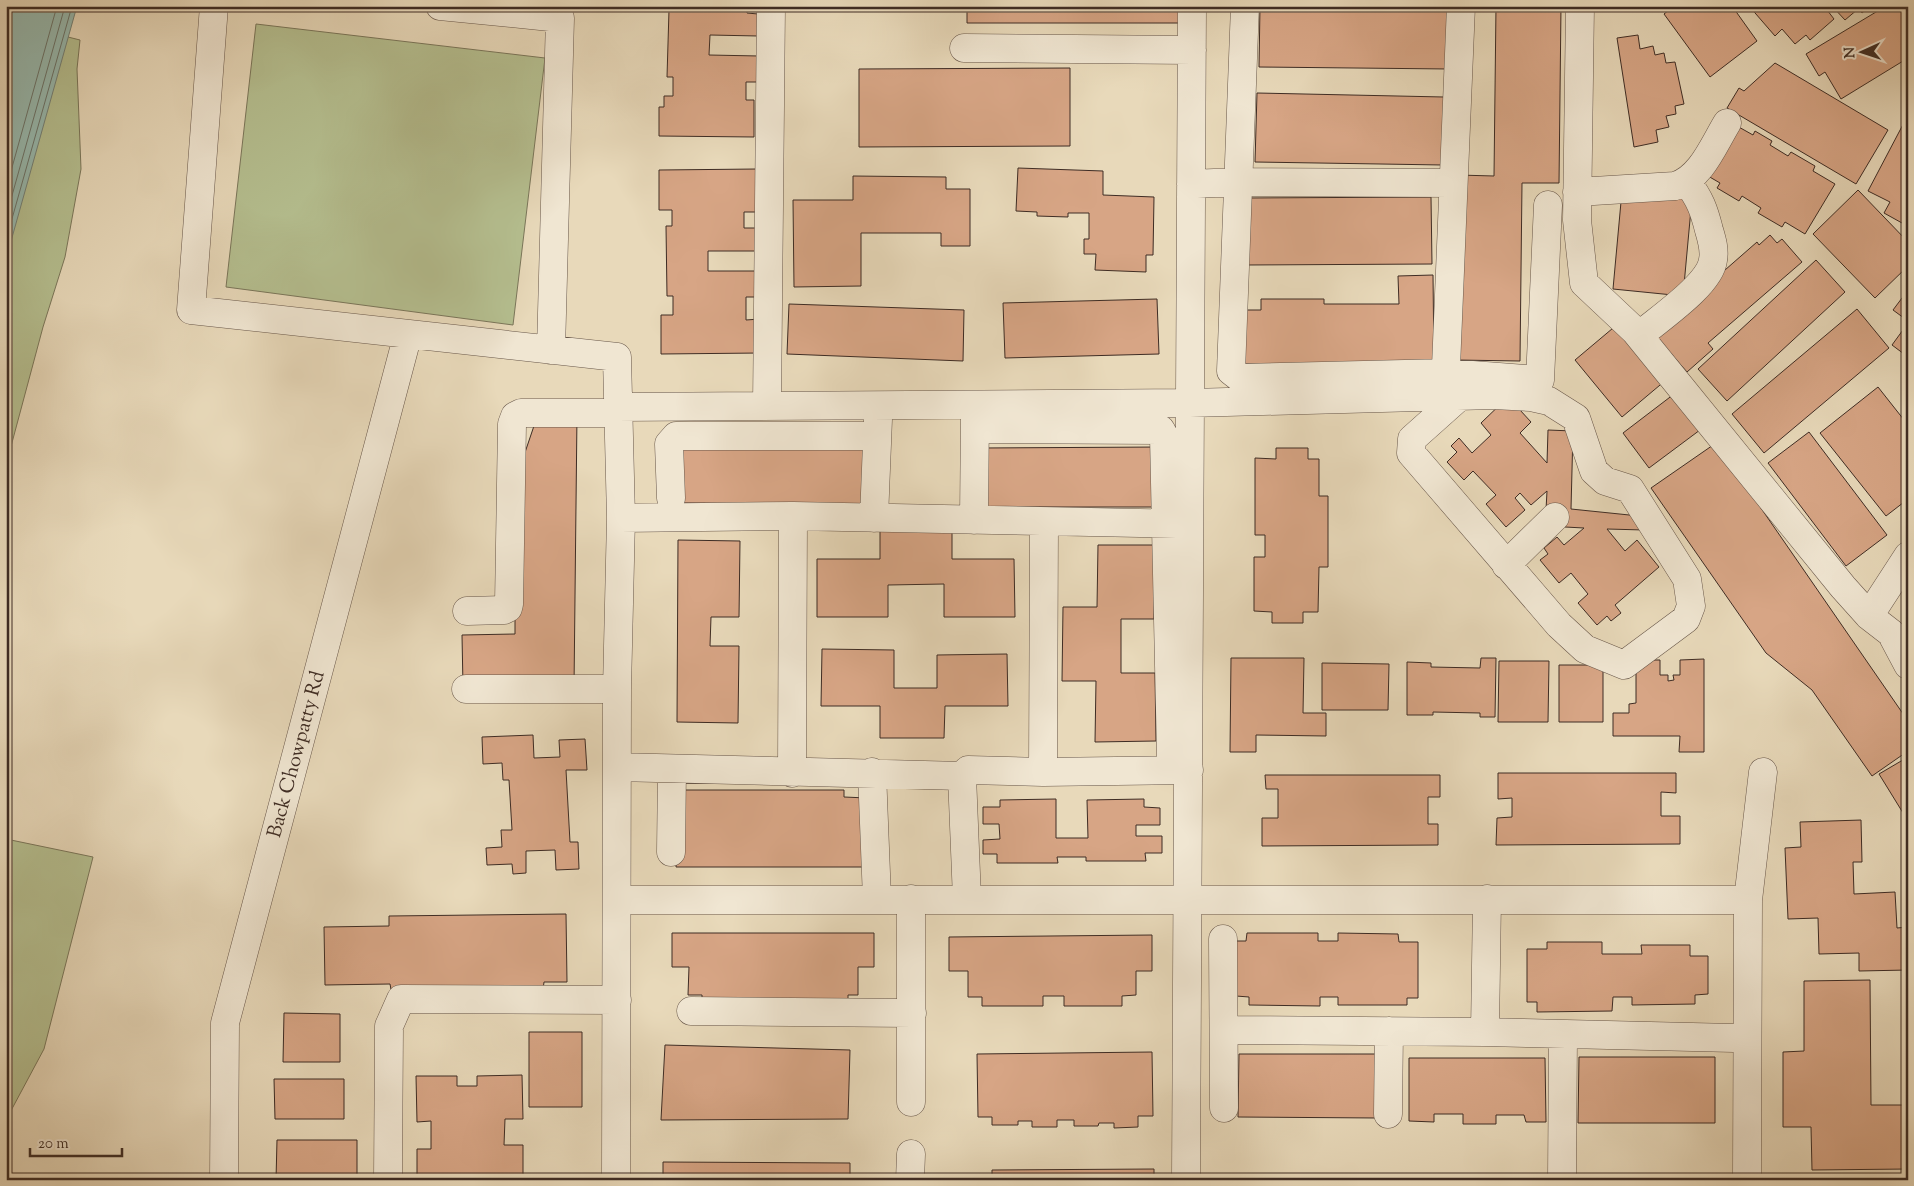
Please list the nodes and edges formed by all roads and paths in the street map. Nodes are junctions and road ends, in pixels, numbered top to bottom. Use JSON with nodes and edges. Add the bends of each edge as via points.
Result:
{"nodes":[{"id":1,"x":214,"y":6,"type":"edge"},
{"id":2,"x":440,"y":6,"type":"edge"},
{"id":3,"x":771,"y":6,"type":"edge"},
{"id":4,"x":1192,"y":6,"type":"edge"},
{"id":5,"x":1245,"y":6,"type":"edge"},
{"id":6,"x":1461,"y":6,"type":"edge"},
{"id":7,"x":1580,"y":6,"type":"edge"},
{"id":8,"x":561,"y":12,"type":"edge"},
{"id":9,"x":964,"y":48,"type":"dead end"},
{"id":10,"x":1192,"y":50,"type":"junction"},
{"id":11,"x":1726,"y":123,"type":"dead end"},
{"id":12,"x":1238,"y":182,"type":"junction"},
{"id":13,"x":1687,"y":182,"type":"junction"},
{"id":14,"x":1453,"y":183,"type":"junction"},
{"id":15,"x":1191,"y":184,"type":"junction"},
{"id":16,"x":1577,"y":192,"type":"junction"},
{"id":17,"x":1548,"y":206,"type":"dead end"},
{"id":18,"x":408,"y":334,"type":"junction"},
{"id":19,"x":1639,"y":336,"type":"junction"},
{"id":20,"x":551,"y":350,"type":"junction"},
{"id":21,"x":1450,"y":389,"type":"junction"},
{"id":22,"x":1190,"y":403,"type":"junction"},
{"id":23,"x":878,"y":405,"type":"junction"},
{"id":24,"x":767,"y":406,"type":"junction"},
{"id":25,"x":617,"y":410,"type":"junction"},
{"id":26,"x":975,"y":417,"type":"junction"},
{"id":27,"x":877,"y":436,"type":"junction"},
{"id":28,"x":671,"y":498,"type":"dead end"},
{"id":29,"x":793,"y":516,"type":"junction"},
{"id":30,"x":1555,"y":517,"type":"dead end"},
{"id":31,"x":621,"y":518,"type":"junction"},
{"id":32,"x":874,"y":518,"type":"junction"},
{"id":33,"x":974,"y":520,"type":"junction"},
{"id":34,"x":1044,"y":522,"type":"junction"},
{"id":35,"x":1178,"y":524,"type":"junction"},
{"id":36,"x":1908,"y":556,"type":"edge"},
{"id":37,"x":1506,"y":565,"type":"junction"},
{"id":38,"x":467,"y":611,"type":"dead end"},
{"id":39,"x":1869,"y":616,"type":"junction"},
{"id":40,"x":1899,"y":627,"type":"edge"},
{"id":41,"x":1908,"y":665,"type":"edge"},
{"id":42,"x":466,"y":689,"type":"dead end"},
{"id":43,"x":617,"y":689,"type":"junction"},
{"id":44,"x":617,"y":767,"type":"junction"},
{"id":45,"x":672,"y":769,"type":"junction"},
{"id":46,"x":1180,"y":770,"type":"junction"},
{"id":47,"x":872,"y":772,"type":"junction"},
{"id":48,"x":1043,"y":772,"type":"junction"},
{"id":49,"x":1763,"y":772,"type":"dead end"},
{"id":50,"x":792,"y":773,"type":"junction"},
{"id":51,"x":962,"y":776,"type":"junction"},
{"id":52,"x":671,"y":852,"type":"dead end"},
{"id":53,"x":877,"y":899,"type":"junction"},
{"id":54,"x":911,"y":899,"type":"junction"},
{"id":55,"x":967,"y":899,"type":"junction"},
{"id":56,"x":1188,"y":899,"type":"junction"},
{"id":57,"x":617,"y":900,"type":"junction"},
{"id":58,"x":1487,"y":900,"type":"junction"},
{"id":59,"x":1748,"y":900,"type":"junction"},
{"id":60,"x":1223,"y":939,"type":"dead end"},
{"id":61,"x":1734,"y":993,"type":"dead end"},
{"id":62,"x":617,"y":1000,"type":"junction"},
{"id":63,"x":691,"y":1011,"type":"dead end"},
{"id":64,"x":912,"y":1013,"type":"junction"},
{"id":65,"x":1224,"y":1030,"type":"junction"},
{"id":66,"x":1389,"y":1032,"type":"junction"},
{"id":67,"x":1485,"y":1032,"type":"junction"},
{"id":68,"x":1563,"y":1034,"type":"junction"},
{"id":69,"x":1734,"y":1038,"type":"junction"},
{"id":70,"x":911,"y":1102,"type":"dead end"},
{"id":71,"x":1224,"y":1108,"type":"dead end"},
{"id":72,"x":1388,"y":1114,"type":"dead end"},
{"id":73,"x":1734,"y":1125,"type":"dead end"},
{"id":74,"x":224,"y":1180,"type":"edge"},
{"id":75,"x":388,"y":1180,"type":"edge"},
{"id":76,"x":616,"y":1180,"type":"edge"},
{"id":77,"x":1186,"y":1180,"type":"edge"},
{"id":78,"x":1562,"y":1180,"type":"edge"},
{"id":79,"x":1747,"y":1180,"type":"edge"}],
"edges":[{"from":1,"to":18,"type":"street","via":[[191,310]]},
{"from":2,"to":8,"type":"street"},
{"from":3,"to":24,"type":"street"},
{"from":4,"to":10,"type":"street"},
{"from":5,"to":12,"type":"street"},
{"from":6,"to":14,"type":"street"},
{"from":7,"to":16,"type":"street"},
{"from":8,"to":20,"type":"street"},
{"from":9,"to":10,"type":"street"},
{"from":10,"to":15,"type":"street"},
{"from":11,"to":13,"type":"street","via":[[1696,174]]},
{"from":12,"to":14,"type":"street"},
{"from":12,"to":15,"type":"street"},
{"from":12,"to":21,"type":"street","via":[[1231,371],[1240,378]]},
{"from":13,"to":16,"type":"street","via":[[1675,186]]},
{"from":13,"to":19,"type":"street","via":[[1702,203],[1713,244],[1713,261],[1708,274],[1690,293]]},
{"from":14,"to":21,"type":"street"},
{"from":15,"to":22,"type":"street"},
{"from":16,"to":19,"type":"street","via":[[1584,282]]},
{"from":17,"to":21,"type":"street","via":[[1540,380]]},
{"from":18,"to":20,"type":"street"},
{"from":18,"to":74,"type":"street","name":"Back Chowpatty Rd","via":[[225,1023]]},
{"from":19,"to":39,"type":"street"},
{"from":20,"to":25,"type":"street","via":[[617,357]]},
{"from":21,"to":22,"type":"street"},
{"from":21,"to":37,"type":"street","via":[[1412,439],[1411,453]]},
{"from":21,"to":37,"type":"street","via":[[1549,401],[1576,418],[1594,471],[1605,480],[1630,489],[1687,579],[1691,606],[1686,619],[1624,665],[1585,649]]},
{"from":22,"to":26,"type":"street"},
{"from":22,"to":35,"type":"street"},
{"from":23,"to":24,"type":"street"},
{"from":23,"to":26,"type":"street"},
{"from":23,"to":27,"type":"street"},
{"from":24,"to":25,"type":"street"},
{"from":25,"to":31,"type":"street"},
{"from":25,"to":38,"type":"street","via":[[521,413],[515,416],[512,424],[509,604],[504,610]]},
{"from":26,"to":33,"type":"street"},
{"from":26,"to":35,"type":"street","via":[[1161,430]]},
{"from":27,"to":28,"type":"street","via":[[676,436],[669,444]]},
{"from":27,"to":32,"type":"street"},
{"from":29,"to":31,"type":"street"},
{"from":29,"to":32,"type":"street"},
{"from":29,"to":50,"type":"street"},
{"from":30,"to":37,"type":"street"},
{"from":31,"to":43,"type":"street"},
{"from":32,"to":33,"type":"street"},
{"from":33,"to":34,"type":"street"},
{"from":34,"to":35,"type":"street"},
{"from":34,"to":48,"type":"street"},
{"from":35,"to":46,"type":"street"},
{"from":36,"to":39,"type":"street"},
{"from":39,"to":40,"type":"street"},
{"from":40,"to":41,"type":"street"},
{"from":42,"to":43,"type":"street"},
{"from":43,"to":44,"type":"street"},
{"from":44,"to":45,"type":"street"},
{"from":44,"to":57,"type":"street"},
{"from":45,"to":50,"type":"street"},
{"from":45,"to":52,"type":"street"},
{"from":46,"to":48,"type":"street"},
{"from":46,"to":56,"type":"street"},
{"from":47,"to":50,"type":"street"},
{"from":47,"to":51,"type":"street"},
{"from":47,"to":53,"type":"street"},
{"from":48,"to":51,"type":"street","via":[[968,770]]},
{"from":49,"to":59,"type":"street"},
{"from":51,"to":55,"type":"street"},
{"from":53,"to":54,"type":"street"},
{"from":53,"to":57,"type":"street"},
{"from":54,"to":55,"type":"street"},
{"from":54,"to":64,"type":"street"},
{"from":55,"to":56,"type":"street"},
{"from":56,"to":58,"type":"street"},
{"from":56,"to":77,"type":"street"},
{"from":57,"to":62,"type":"street"},
{"from":58,"to":59,"type":"street"},
{"from":58,"to":67,"type":"street"},
{"from":59,"to":79,"type":"street"},
{"from":60,"to":65,"type":"street"},
{"from":61,"to":69,"type":"street"},
{"from":62,"to":75,"type":"street","via":[[402,999],[389,1026]]},
{"from":62,"to":76,"type":"street"},
{"from":63,"to":64,"type":"street"},
{"from":64,"to":70,"type":"street"},
{"from":65,"to":66,"type":"street"},
{"from":65,"to":71,"type":"street"},
{"from":66,"to":67,"type":"street"},
{"from":66,"to":72,"type":"street"},
{"from":67,"to":68,"type":"street"},
{"from":68,"to":69,"type":"street"},
{"from":68,"to":78,"type":"street"},
{"from":69,"to":73,"type":"street"}]}
